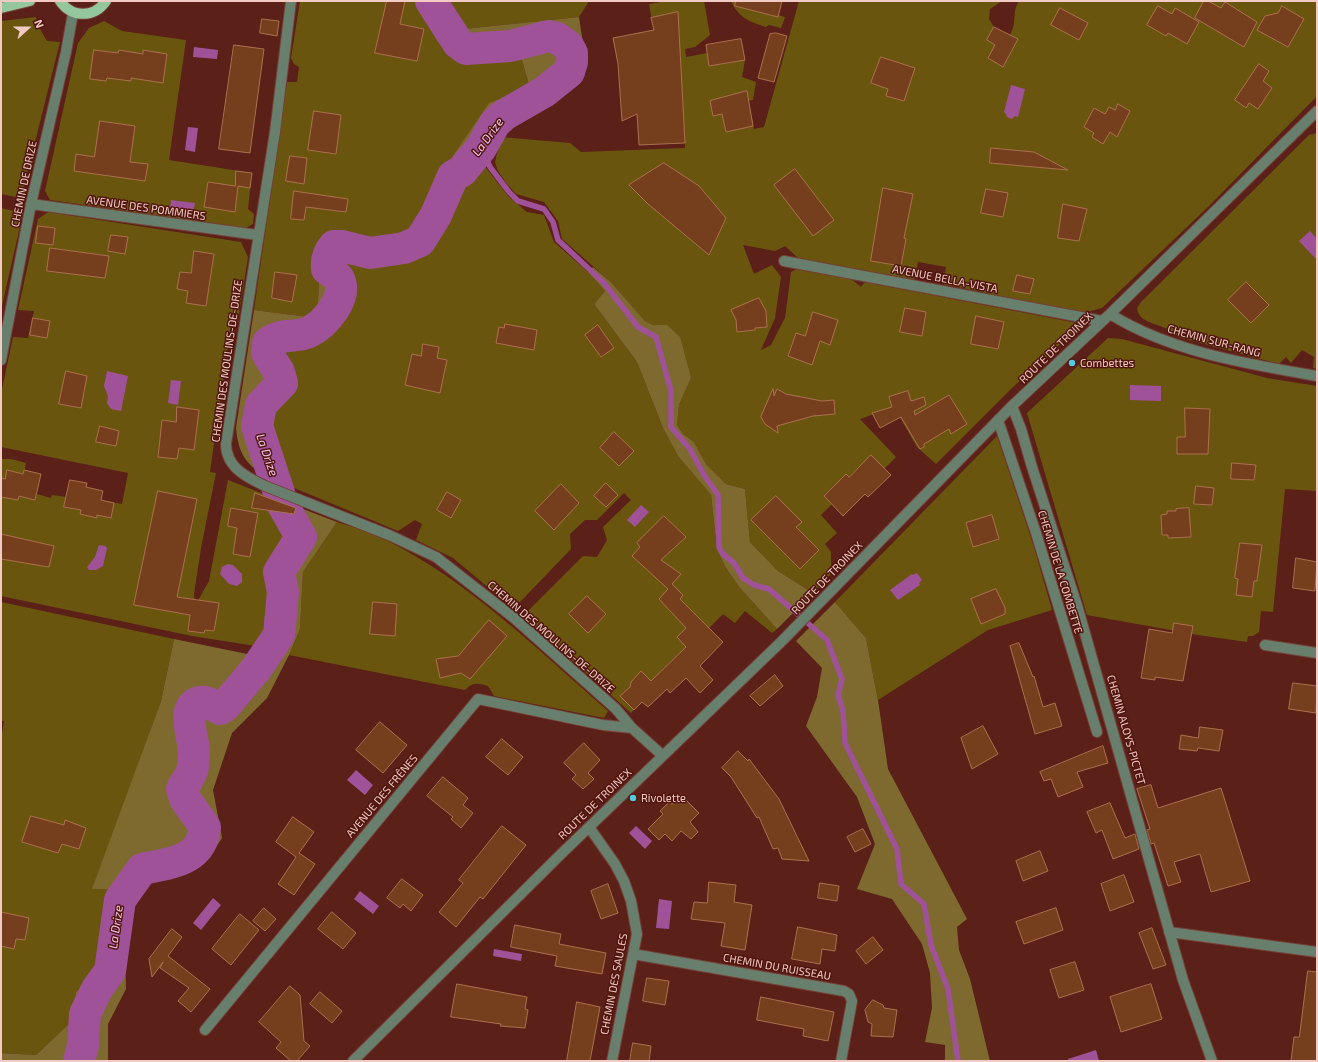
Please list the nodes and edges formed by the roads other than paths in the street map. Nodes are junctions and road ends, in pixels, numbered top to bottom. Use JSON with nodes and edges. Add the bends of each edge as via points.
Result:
{"nodes":[{"id":1,"x":30,"y":1,"type":"edge"},
{"id":2,"x":60,"y":1,"type":"edge"},
{"id":3,"x":106,"y":1,"type":"edge"},
{"id":4,"x":291,"y":1,"type":"edge"},
{"id":5,"x":1,"y":8,"type":"edge"},
{"id":6,"x":72,"y":12,"type":"junction"},
{"id":7,"x":1317,"y":111,"type":"edge"},
{"id":8,"x":31,"y":204,"type":"junction"},
{"id":9,"x":258,"y":235,"type":"junction"},
{"id":10,"x":784,"y":261,"type":"dead end"},
{"id":11,"x":1110,"y":314,"type":"junction"},
{"id":12,"x":1102,"y":321,"type":"junction"},
{"id":13,"x":1,"y":360,"type":"edge"},
{"id":14,"x":1317,"y":376,"type":"edge"},
{"id":15,"x":1012,"y":406,"type":"junction"},
{"id":16,"x":998,"y":420,"type":"junction"},
{"id":17,"x":1265,"y":645,"type":"dead end"},
{"id":18,"x":1317,"y":653,"type":"edge"},
{"id":19,"x":632,"y":728,"type":"junction"},
{"id":20,"x":1097,"y":732,"type":"dead end"},
{"id":21,"x":662,"y":755,"type":"junction"},
{"id":22,"x":589,"y":827,"type":"junction"},
{"id":23,"x":1169,"y":932,"type":"junction"},
{"id":24,"x":1317,"y":952,"type":"edge"},
{"id":25,"x":633,"y":954,"type":"junction"},
{"id":26,"x":204,"y":1030,"type":"dead end"},
{"id":27,"x":353,"y":1061,"type":"edge"},
{"id":28,"x":612,"y":1061,"type":"edge"},
{"id":29,"x":841,"y":1061,"type":"edge"},
{"id":30,"x":1212,"y":1061,"type":"edge"}],
"edges":[{"from":1,"to":5,"type":"main road"},
{"from":2,"to":6,"type":"main road"},
{"from":3,"to":6,"type":"main road","via":[[99,9],[88,14]]},
{"from":4,"to":9,"type":"street","name":"CHEMIN DES MOULINS-DE-DRIZE","via":[[275,132]]},
{"from":6,"to":8,"type":"street","name":"CHEMIN DE DRIZE","via":[[66,52]]},
{"from":7,"to":11,"type":"street","name":"ROUTE DE TROINEX"},
{"from":8,"to":9,"type":"street","name":"AVENUE DES POMMIERS"},
{"from":8,"to":13,"type":"street","name":"CHEMIN DE DRIZE"},
{"from":9,"to":19,"type":"street","name":"CHEMIN DES MOULINS-DE-DRIZE","via":[[226,452],[229,460],[246,477],[265,486],[324,508],[436,557],[514,618],[616,709]]},
{"from":10,"to":12,"type":"street","name":"AVENUE BELLA-VISTA"},
{"from":11,"to":12,"type":"street","name":"ROUTE DE TROINEX"},
{"from":11,"to":14,"type":"street","name":"CHEMIN SUR-RANG","via":[[1160,339],[1243,363]]},
{"from":12,"to":15,"type":"street","name":"ROUTE DE TROINEX"},
{"from":15,"to":16,"type":"street","name":"ROUTE DE TROINEX"},
{"from":15,"to":23,"type":"street","name":"CHEMIN ALOYS-PICTET","via":[[1096,670]]},
{"from":16,"to":20,"type":"street","name":"CHEMIN DE LA COMBETTE","via":[[1036,533]]},
{"from":16,"to":21,"type":"street","name":"ROUTE DE TROINEX","via":[[782,641]]},
{"from":17,"to":18,"type":"street"},
{"from":19,"to":21,"type":"street","name":"CHEMIN DES MOULINS-DE-DRIZE"},
{"from":19,"to":26,"type":"street","name":"AVENUE DES FRÊNES","via":[[478,699]]},
{"from":21,"to":22,"type":"street","name":"ROUTE DE TROINEX"},
{"from":22,"to":25,"type":"street","name":"CHEMIN DES SAULES","via":[[624,880],[636,928]]},
{"from":22,"to":27,"type":"street","name":"ROUTE DE TROINEX"},
{"from":23,"to":24,"type":"street"},
{"from":23,"to":30,"type":"street","name":"CHEMIN ALOYS-PICTET","via":[[1200,1032]]},
{"from":25,"to":28,"type":"street","name":"CHEMIN DES SAULES"},
{"from":25,"to":29,"type":"street","name":"CHEMIN DU RUISSEAU","via":[[844,991],[849,994],[852,1001]]}]}
